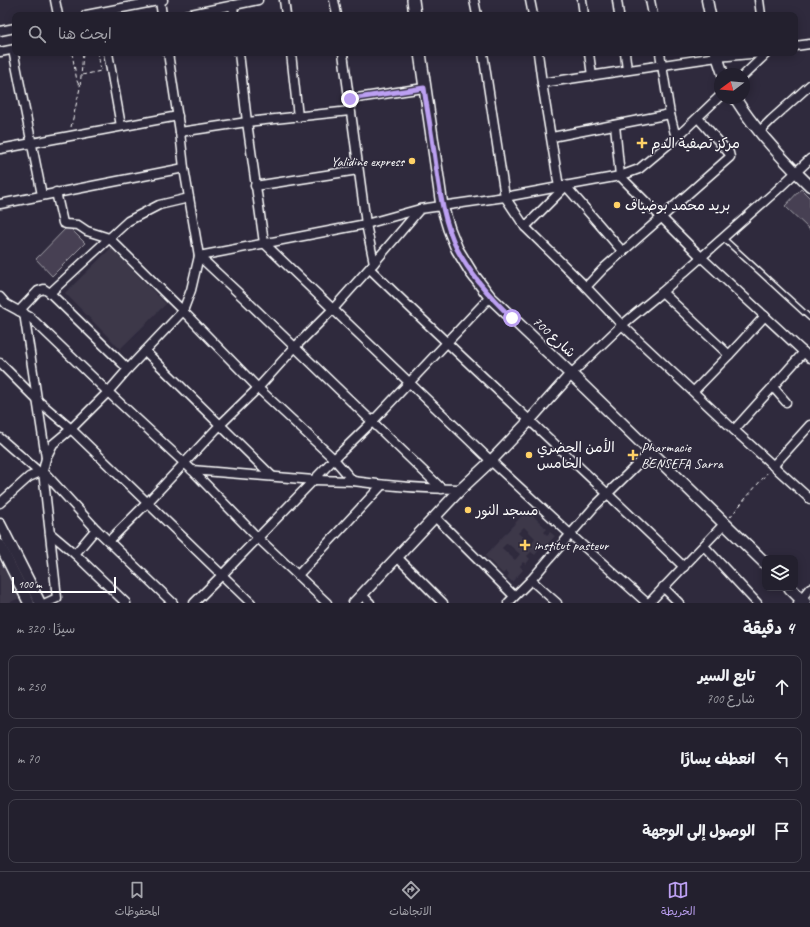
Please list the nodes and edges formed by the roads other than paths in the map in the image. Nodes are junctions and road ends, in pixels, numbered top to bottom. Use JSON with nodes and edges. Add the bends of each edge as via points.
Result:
{"nodes":[{"id":1,"x":55,"y":0,"type":"edge"},
{"id":2,"x":162,"y":0,"type":"edge"},
{"id":3,"x":258,"y":0,"type":"edge"},
{"id":4,"x":284,"y":0,"type":"edge"},
{"id":5,"x":334,"y":0,"type":"edge"},
{"id":6,"x":413,"y":0,"type":"edge"},
{"id":7,"x":474,"y":0,"type":"edge"},
{"id":8,"x":530,"y":0,"type":"edge"},
{"id":9,"x":582,"y":0,"type":"edge"},
{"id":10,"x":617,"y":0,"type":"edge"},
{"id":11,"x":650,"y":0,"type":"edge"},
{"id":12,"x":707,"y":0,"type":"edge"},
{"id":13,"x":759,"y":0,"type":"edge"},
{"id":14,"x":233,"y":5,"type":"junction"},
{"id":15,"x":57,"y":12,"type":"edge"},
{"id":16,"x":101,"y":12,"type":"edge"},
{"id":17,"x":162,"y":12,"type":"edge"},
{"id":18,"x":200,"y":12,"type":"edge"},
{"id":19,"x":234,"y":12,"type":"edge"},
{"id":20,"x":286,"y":12,"type":"edge"},
{"id":21,"x":336,"y":12,"type":"edge"},
{"id":22,"x":415,"y":12,"type":"edge"},
{"id":23,"x":476,"y":12,"type":"edge"},
{"id":24,"x":532,"y":12,"type":"edge"},
{"id":25,"x":584,"y":12,"type":"edge"},
{"id":26,"x":619,"y":12,"type":"edge"},
{"id":27,"x":652,"y":12,"type":"edge"},
{"id":28,"x":709,"y":12,"type":"edge"},
{"id":29,"x":761,"y":12,"type":"edge"},
{"id":30,"x":12,"y":29,"type":"edge"},
{"id":31,"x":0,"y":31,"type":"edge"},
{"id":32,"x":810,"y":44,"type":"edge"},
{"id":33,"x":798,"y":46,"type":"edge"},
{"id":34,"x":12,"y":49,"type":"edge"},
{"id":35,"x":0,"y":52,"type":"edge"},
{"id":36,"x":15,"y":56,"type":"edge"},
{"id":37,"x":109,"y":56,"type":"edge"},
{"id":38,"x":168,"y":56,"type":"edge"},
{"id":39,"x":239,"y":56,"type":"edge"},
{"id":40,"x":291,"y":56,"type":"edge"},
{"id":41,"x":343,"y":56,"type":"edge"},
{"id":42,"x":420,"y":56,"type":"edge"},
{"id":43,"x":483,"y":56,"type":"edge"},
{"id":44,"x":538,"y":56,"type":"edge"},
{"id":45,"x":589,"y":56,"type":"edge"},
{"id":46,"x":625,"y":56,"type":"edge"},
{"id":47,"x":660,"y":56,"type":"edge"},
{"id":48,"x":712,"y":56,"type":"edge"},
{"id":49,"x":717,"y":56,"type":"edge"},
{"id":50,"x":764,"y":56,"type":"edge"},
{"id":51,"x":662,"y":65,"type":"junction"},
{"id":52,"x":721,"y":68,"type":"edge"},
{"id":53,"x":750,"y":69,"type":"edge"},
{"id":54,"x":627,"y":70,"type":"junction"},
{"id":55,"x":592,"y":76,"type":"junction"},
{"id":56,"x":542,"y":83,"type":"junction"},
{"id":57,"x":810,"y":85,"type":"edge"},
{"id":58,"x":424,"y":88,"type":"junction"},
{"id":59,"x":350,"y":99,"type":"junction"},
{"id":60,"x":714,"y":102,"type":"edge"},
{"id":61,"x":739,"y":104,"type":"edge"},
{"id":62,"x":350,"y":110,"type":"junction"},
{"id":63,"x":670,"y":114,"type":"junction"},
{"id":64,"x":178,"y":116,"type":"junction"},
{"id":65,"x":298,"y":117,"type":"junction"},
{"id":66,"x":698,"y":118,"type":"junction"},
{"id":67,"x":247,"y":122,"type":"junction"},
{"id":68,"x":614,"y":125,"type":"junction"},
{"id":69,"x":121,"y":126,"type":"junction"},
{"id":70,"x":180,"y":132,"type":"junction"},
{"id":71,"x":759,"y":132,"type":"junction"},
{"id":72,"x":552,"y":137,"type":"junction"},
{"id":73,"x":676,"y":138,"type":"junction"},
{"id":74,"x":31,"y":143,"type":"junction"},
{"id":75,"x":0,"y":149,"type":"edge"},
{"id":76,"x":810,"y":159,"type":"edge"},
{"id":77,"x":184,"y":168,"type":"junction"},
{"id":78,"x":358,"y":170,"type":"junction"},
{"id":79,"x":796,"y":172,"type":"junction"},
{"id":80,"x":620,"y":176,"type":"junction"},
{"id":81,"x":256,"y":186,"type":"junction"},
{"id":82,"x":564,"y":186,"type":"junction"},
{"id":83,"x":810,"y":186,"type":"edge"},
{"id":84,"x":56,"y":192,"type":"junction"},
{"id":85,"x":42,"y":195,"type":"junction"},
{"id":86,"x":505,"y":197,"type":"junction"},
{"id":87,"x":189,"y":198,"type":"junction"},
{"id":88,"x":0,"y":204,"type":"edge"},
{"id":89,"x":442,"y":206,"type":"junction"},
{"id":90,"x":420,"y":209,"type":"junction"},
{"id":91,"x":662,"y":217,"type":"junction"},
{"id":92,"x":366,"y":224,"type":"junction"},
{"id":93,"x":525,"y":227,"type":"junction"},
{"id":94,"x":109,"y":238,"type":"junction"},
{"id":95,"x":723,"y":238,"type":"junction"},
{"id":96,"x":264,"y":243,"type":"junction"},
{"id":97,"x":623,"y":252,"type":"junction"},
{"id":98,"x":199,"y":256,"type":"junction"},
{"id":99,"x":701,"y":257,"type":"junction"},
{"id":100,"x":372,"y":266,"type":"junction"},
{"id":101,"x":586,"y":287,"type":"junction"},
{"id":102,"x":662,"y":292,"type":"junction"},
{"id":103,"x":50,"y":293,"type":"junction"},
{"id":104,"x":0,"y":297,"type":"edge"},
{"id":105,"x":490,"y":297,"type":"junction"},
{"id":106,"x":333,"y":309,"type":"junction"},
{"id":107,"x":182,"y":311,"type":"junction"},
{"id":108,"x":21,"y":312,"type":"junction"},
{"id":109,"x":765,"y":316,"type":"junction"},
{"id":110,"x":810,"y":318,"type":"edge"},
{"id":111,"x":622,"y":325,"type":"junction"},
{"id":112,"x":446,"y":343,"type":"junction"},
{"id":113,"x":295,"y":347,"type":"junction"},
{"id":114,"x":145,"y":351,"type":"junction"},
{"id":115,"x":729,"y":355,"type":"junction"},
{"id":116,"x":807,"y":355,"type":"edge"},
{"id":117,"x":0,"y":363,"type":"edge"},
{"id":118,"x":128,"y":369,"type":"junction"},
{"id":119,"x":571,"y":374,"type":"junction"},
{"id":120,"x":409,"y":382,"type":"junction"},
{"id":121,"x":773,"y":387,"type":"junction"},
{"id":122,"x":258,"y":388,"type":"junction"},
{"id":123,"x":694,"y":391,"type":"junction"},
{"id":124,"x":108,"y":392,"type":"junction"},
{"id":125,"x":36,"y":399,"type":"junction"},
{"id":126,"x":786,"y":402,"type":"dead end"},
{"id":127,"x":529,"y":421,"type":"junction"},
{"id":128,"x":372,"y":422,"type":"junction"},
{"id":129,"x":220,"y":425,"type":"junction"},
{"id":130,"x":810,"y":425,"type":"edge"},
{"id":131,"x":71,"y":429,"type":"junction"},
{"id":132,"x":734,"y":430,"type":"junction"},
{"id":133,"x":0,"y":438,"type":"edge"},
{"id":134,"x":650,"y":452,"type":"junction"},
{"id":135,"x":46,"y":458,"type":"junction"},
{"id":136,"x":334,"y":459,"type":"junction"},
{"id":137,"x":491,"y":461,"type":"junction"},
{"id":138,"x":184,"y":463,"type":"junction"},
{"id":139,"x":773,"y":466,"type":"junction"},
{"id":140,"x":192,"y":470,"type":"junction"},
{"id":141,"x":41,"y":471,"type":"junction"},
{"id":142,"x":272,"y":476,"type":"junction"},
{"id":143,"x":314,"y":480,"type":"junction"},
{"id":144,"x":353,"y":481,"type":"junction"},
{"id":145,"x":382,"y":485,"type":"junction"},
{"id":146,"x":442,"y":489,"type":"junction"},
{"id":147,"x":461,"y":489,"type":"junction"},
{"id":148,"x":608,"y":493,"type":"junction"},
{"id":149,"x":810,"y":499,"type":"edge"},
{"id":150,"x":0,"y":503,"type":"edge"},
{"id":151,"x":147,"y":503,"type":"junction"},
{"id":152,"x":436,"y":518,"type":"junction"},
{"id":153,"x":0,"y":524,"type":"edge"},
{"id":154,"x":724,"y":524,"type":"junction"},
{"id":155,"x":96,"y":529,"type":"junction"},
{"id":156,"x":50,"y":533,"type":"junction"},
{"id":157,"x":570,"y":534,"type":"junction"},
{"id":158,"x":258,"y":538,"type":"junction"},
{"id":159,"x":109,"y":541,"type":"junction"},
{"id":160,"x":0,"y":545,"type":"edge"},
{"id":161,"x":704,"y":546,"type":"junction"},
{"id":162,"x":74,"y":554,"type":"junction"},
{"id":163,"x":397,"y":557,"type":"junction"},
{"id":164,"x":762,"y":560,"type":"edge"},
{"id":165,"x":684,"y":567,"type":"junction"},
{"id":166,"x":222,"y":575,"type":"junction"},
{"id":167,"x":298,"y":575,"type":"junction"},
{"id":168,"x":531,"y":580,"type":"junction"},
{"id":169,"x":663,"y":587,"type":"junction"},
{"id":170,"x":810,"y":588,"type":"edge"},
{"id":171,"x":793,"y":591,"type":"edge"},
{"id":172,"x":362,"y":595,"type":"junction"},
{"id":173,"x":514,"y":596,"type":"junction"},
{"id":174,"x":801,"y":601,"type":"edge"},
{"id":175,"x":28,"y":603,"type":"edge"},
{"id":176,"x":40,"y":603,"type":"edge"},
{"id":177,"x":46,"y":603,"type":"edge"},
{"id":178,"x":126,"y":603,"type":"edge"},
{"id":179,"x":172,"y":603,"type":"edge"},
{"id":180,"x":194,"y":603,"type":"edge"},
{"id":181,"x":251,"y":603,"type":"edge"},
{"id":182,"x":327,"y":603,"type":"edge"},
{"id":183,"x":354,"y":603,"type":"edge"},
{"id":184,"x":370,"y":603,"type":"edge"},
{"id":185,"x":443,"y":603,"type":"edge"},
{"id":186,"x":508,"y":603,"type":"edge"},
{"id":187,"x":557,"y":603,"type":"edge"},
{"id":188,"x":648,"y":603,"type":"edge"},
{"id":189,"x":679,"y":603,"type":"edge"},
{"id":190,"x":757,"y":603,"type":"edge"}],
"edges":[{"from":1,"to":15,"type":"street"},
{"from":2,"to":16,"type":"street"},
{"from":2,"to":17,"type":"street"},
{"from":3,"to":14,"type":"street"},
{"from":4,"to":20,"type":"street"},
{"from":5,"to":21,"type":"street"},
{"from":6,"to":22,"type":"main road"},
{"from":7,"to":23,"type":"street"},
{"from":8,"to":24,"type":"street"},
{"from":9,"to":25,"type":"street"},
{"from":10,"to":26,"type":"street"},
{"from":11,"to":27,"type":"street"},
{"from":12,"to":28,"type":"street"},
{"from":13,"to":29,"type":"street"},
{"from":14,"to":18,"type":"street"},
{"from":14,"to":19,"type":"street"},
{"from":30,"to":31,"type":"street"},
{"from":32,"to":33,"type":"street"},
{"from":34,"to":35,"type":"street"},
{"from":36,"to":74,"type":"street"},
{"from":37,"to":69,"type":"street"},
{"from":38,"to":64,"type":"street"},
{"from":39,"to":67,"type":"street"},
{"from":40,"to":65,"type":"street"},
{"from":41,"to":59,"type":"street"},
{"from":42,"to":58,"type":"main road","name":"شارع 700"},
{"from":43,"to":86,"type":"street"},
{"from":44,"to":56,"type":"street"},
{"from":45,"to":55,"type":"street"},
{"from":46,"to":54,"type":"street"},
{"from":47,"to":51,"type":"street"},
{"from":48,"to":51,"type":"street"},
{"from":49,"to":52,"type":"street"},
{"from":50,"to":53,"type":"street"},
{"from":51,"to":54,"type":"street"},
{"from":51,"to":63,"type":"street"},
{"from":54,"to":55,"type":"street"},
{"from":55,"to":56,"type":"street"},
{"from":56,"to":72,"type":"street"},
{"from":57,"to":71,"type":"street"},
{"from":58,"to":59,"type":"street"},
{"from":58,"to":89,"type":"main road","name":"شارع 700"},
{"from":59,"to":62,"type":"street"},
{"from":60,"to":66,"type":"street"},
{"from":61,"to":71,"type":"street"},
{"from":62,"to":65,"type":"street"},
{"from":62,"to":78,"type":"street"},
{"from":63,"to":68,"type":"street"},
{"from":63,"to":73,"type":"street"},
{"from":64,"to":69,"type":"street"},
{"from":64,"to":70,"type":"street"},
{"from":65,"to":67,"type":"street"},
{"from":66,"to":73,"type":"street"},
{"from":66,"to":91,"type":"street","via":[[730,155]]},
{"from":67,"to":70,"type":"street"},
{"from":67,"to":81,"type":"street"},
{"from":68,"to":72,"type":"street"},
{"from":68,"to":80,"type":"street"},
{"from":69,"to":74,"type":"street"},
{"from":70,"to":77,"type":"street"},
{"from":71,"to":79,"type":"street"},
{"from":72,"to":82,"type":"street"},
{"from":73,"to":80,"type":"street","via":[[639,169]]},
{"from":74,"to":75,"type":"street"},
{"from":74,"to":85,"type":"street"},
{"from":76,"to":79,"type":"street"},
{"from":77,"to":84,"type":"street"},
{"from":77,"to":87,"type":"street"},
{"from":78,"to":81,"type":"street"},
{"from":78,"to":92,"type":"street"},
{"from":79,"to":83,"type":"street"},
{"from":79,"to":95,"type":"street"},
{"from":80,"to":82,"type":"street"},
{"from":80,"to":91,"type":"street"},
{"from":81,"to":96,"type":"street"},
{"from":82,"to":86,"type":"street"},
{"from":82,"to":93,"type":"street"},
{"from":82,"to":97,"type":"street"},
{"from":84,"to":85,"type":"street"},
{"from":84,"to":94,"type":"street","via":[[63,222],[78,225],[87,231]]},
{"from":85,"to":88,"type":"street"},
{"from":86,"to":89,"type":"street"},
{"from":86,"to":93,"type":"street"},
{"from":87,"to":94,"type":"street","via":[[148,210],[128,221]]},
{"from":87,"to":98,"type":"street"},
{"from":89,"to":90,"type":"street"},
{"from":89,"to":105,"type":"main road","name":"شارع 700","via":[[457,250]]},
{"from":90,"to":92,"type":"street"},
{"from":90,"to":100,"type":"street"},
{"from":91,"to":97,"type":"street"},
{"from":91,"to":99,"type":"street"},
{"from":92,"to":96,"type":"street"},
{"from":92,"to":100,"type":"street"},
{"from":93,"to":101,"type":"street"},
{"from":94,"to":103,"type":"street"},
{"from":94,"to":107,"type":"street"},
{"from":95,"to":99,"type":"street"},
{"from":95,"to":110,"type":"lane"},
{"from":96,"to":98,"type":"street"},
{"from":96,"to":106,"type":"street"},
{"from":97,"to":101,"type":"street"},
{"from":98,"to":107,"type":"street","via":[[193,285]]},
{"from":98,"to":113,"type":"street"},
{"from":99,"to":102,"type":"street"},
{"from":99,"to":109,"type":"street"},
{"from":100,"to":106,"type":"street"},
{"from":100,"to":112,"type":"street"},
{"from":101,"to":111,"type":"street"},
{"from":102,"to":111,"type":"street"},
{"from":102,"to":115,"type":"street"},
{"from":103,"to":108,"type":"street","via":[[41,289],[29,299]]},
{"from":103,"to":118,"type":"street"},
{"from":104,"to":108,"type":"street","via":[[6,304]]},
{"from":105,"to":112,"type":"street"},
{"from":105,"to":119,"type":"main road","name":"شارع 700"},
{"from":106,"to":113,"type":"street"},
{"from":106,"to":120,"type":"street"},
{"from":107,"to":114,"type":"street"},
{"from":107,"to":122,"type":"street"},
{"from":108,"to":124,"type":"street","via":[[39,325]]},
{"from":108,"to":125,"type":"street"},
{"from":109,"to":115,"type":"street"},
{"from":109,"to":116,"type":"street"},
{"from":111,"to":119,"type":"street"},
{"from":111,"to":123,"type":"street"},
{"from":112,"to":120,"type":"street"},
{"from":112,"to":127,"type":"street"},
{"from":113,"to":122,"type":"street"},
{"from":113,"to":128,"type":"street"},
{"from":114,"to":118,"type":"street"},
{"from":114,"to":129,"type":"street"},
{"from":115,"to":123,"type":"street"},
{"from":116,"to":121,"type":"street"},
{"from":117,"to":125,"type":"street"},
{"from":118,"to":124,"type":"street"},
{"from":119,"to":127,"type":"street"},
{"from":119,"to":134,"type":"main road","name":"شارع 700"},
{"from":120,"to":128,"type":"street"},
{"from":120,"to":137,"type":"street"},
{"from":121,"to":126,"type":"street"},
{"from":121,"to":132,"type":"street"},
{"from":122,"to":129,"type":"street"},
{"from":122,"to":136,"type":"street"},
{"from":123,"to":132,"type":"street"},
{"from":124,"to":131,"type":"street"},
{"from":124,"to":138,"type":"street"},
{"from":125,"to":131,"type":"street"},
{"from":125,"to":135,"type":"street"},
{"from":127,"to":137,"type":"street"},
{"from":127,"to":148,"type":"street"},
{"from":128,"to":136,"type":"street"},
{"from":128,"to":146,"type":"street"},
{"from":129,"to":138,"type":"street"},
{"from":129,"to":142,"type":"street"},
{"from":130,"to":139,"type":"street"},
{"from":131,"to":135,"type":"street","via":[[53,444]]},
{"from":131,"to":151,"type":"street"},
{"from":132,"to":139,"type":"street"},
{"from":133,"to":141,"type":"street"},
{"from":134,"to":148,"type":"street"},
{"from":134,"to":154,"type":"main road","name":"شارع 700"},
{"from":135,"to":141,"type":"street"},
{"from":136,"to":143,"type":"street"},
{"from":136,"to":144,"type":"street"},
{"from":137,"to":147,"type":"street"},
{"from":137,"to":157,"type":"street"},
{"from":138,"to":140,"type":"street"},
{"from":138,"to":151,"type":"street"},
{"from":139,"to":149,"type":"street"},
{"from":140,"to":142,"type":"street"},
{"from":140,"to":158,"type":"street"},
{"from":141,"to":150,"type":"street","via":[[29,477]]},
{"from":141,"to":155,"type":"street"},
{"from":141,"to":156,"type":"street"},
{"from":142,"to":143,"type":"street"},
{"from":143,"to":144,"type":"street"},
{"from":143,"to":158,"type":"street"},
{"from":144,"to":145,"type":"street"},
{"from":145,"to":146,"type":"street"},
{"from":145,"to":167,"type":"street"},
{"from":146,"to":147,"type":"street"},
{"from":147,"to":152,"type":"street"},
{"from":148,"to":157,"type":"street"},
{"from":148,"to":165,"type":"street"},
{"from":151,"to":159,"type":"street"},
{"from":151,"to":166,"type":"street"},
{"from":152,"to":163,"type":"street"},
{"from":152,"to":173,"type":"street"},
{"from":153,"to":176,"type":"street"},
{"from":154,"to":161,"type":"street"},
{"from":154,"to":164,"type":"main road","name":"شارع 700"},
{"from":155,"to":159,"type":"street"},
{"from":155,"to":162,"type":"street"},
{"from":156,"to":162,"type":"street"},
{"from":156,"to":177,"type":"street","via":[[57,598]]},
{"from":157,"to":168,"type":"street"},
{"from":157,"to":188,"type":"street"},
{"from":158,"to":166,"type":"street"},
{"from":158,"to":167,"type":"street"},
{"from":159,"to":179,"type":"street"},
{"from":160,"to":175,"type":"street"},
{"from":161,"to":165,"type":"street"},
{"from":161,"to":190,"type":"street"},
{"from":162,"to":178,"type":"street"},
{"from":163,"to":172,"type":"street"},
{"from":163,"to":185,"type":"street"},
{"from":165,"to":169,"type":"street"},
{"from":166,"to":180,"type":"street"},
{"from":166,"to":181,"type":"street"},
{"from":167,"to":182,"type":"street"},
{"from":168,"to":173,"type":"street"},
{"from":168,"to":187,"type":"street"},
{"from":169,"to":188,"type":"street"},
{"from":169,"to":189,"type":"street"},
{"from":170,"to":174,"type":"street"},
{"from":171,"to":174,"type":"main road"},
{"from":172,"to":183,"type":"street"},
{"from":172,"to":184,"type":"street"},
{"from":173,"to":186,"type":"street"}]}
